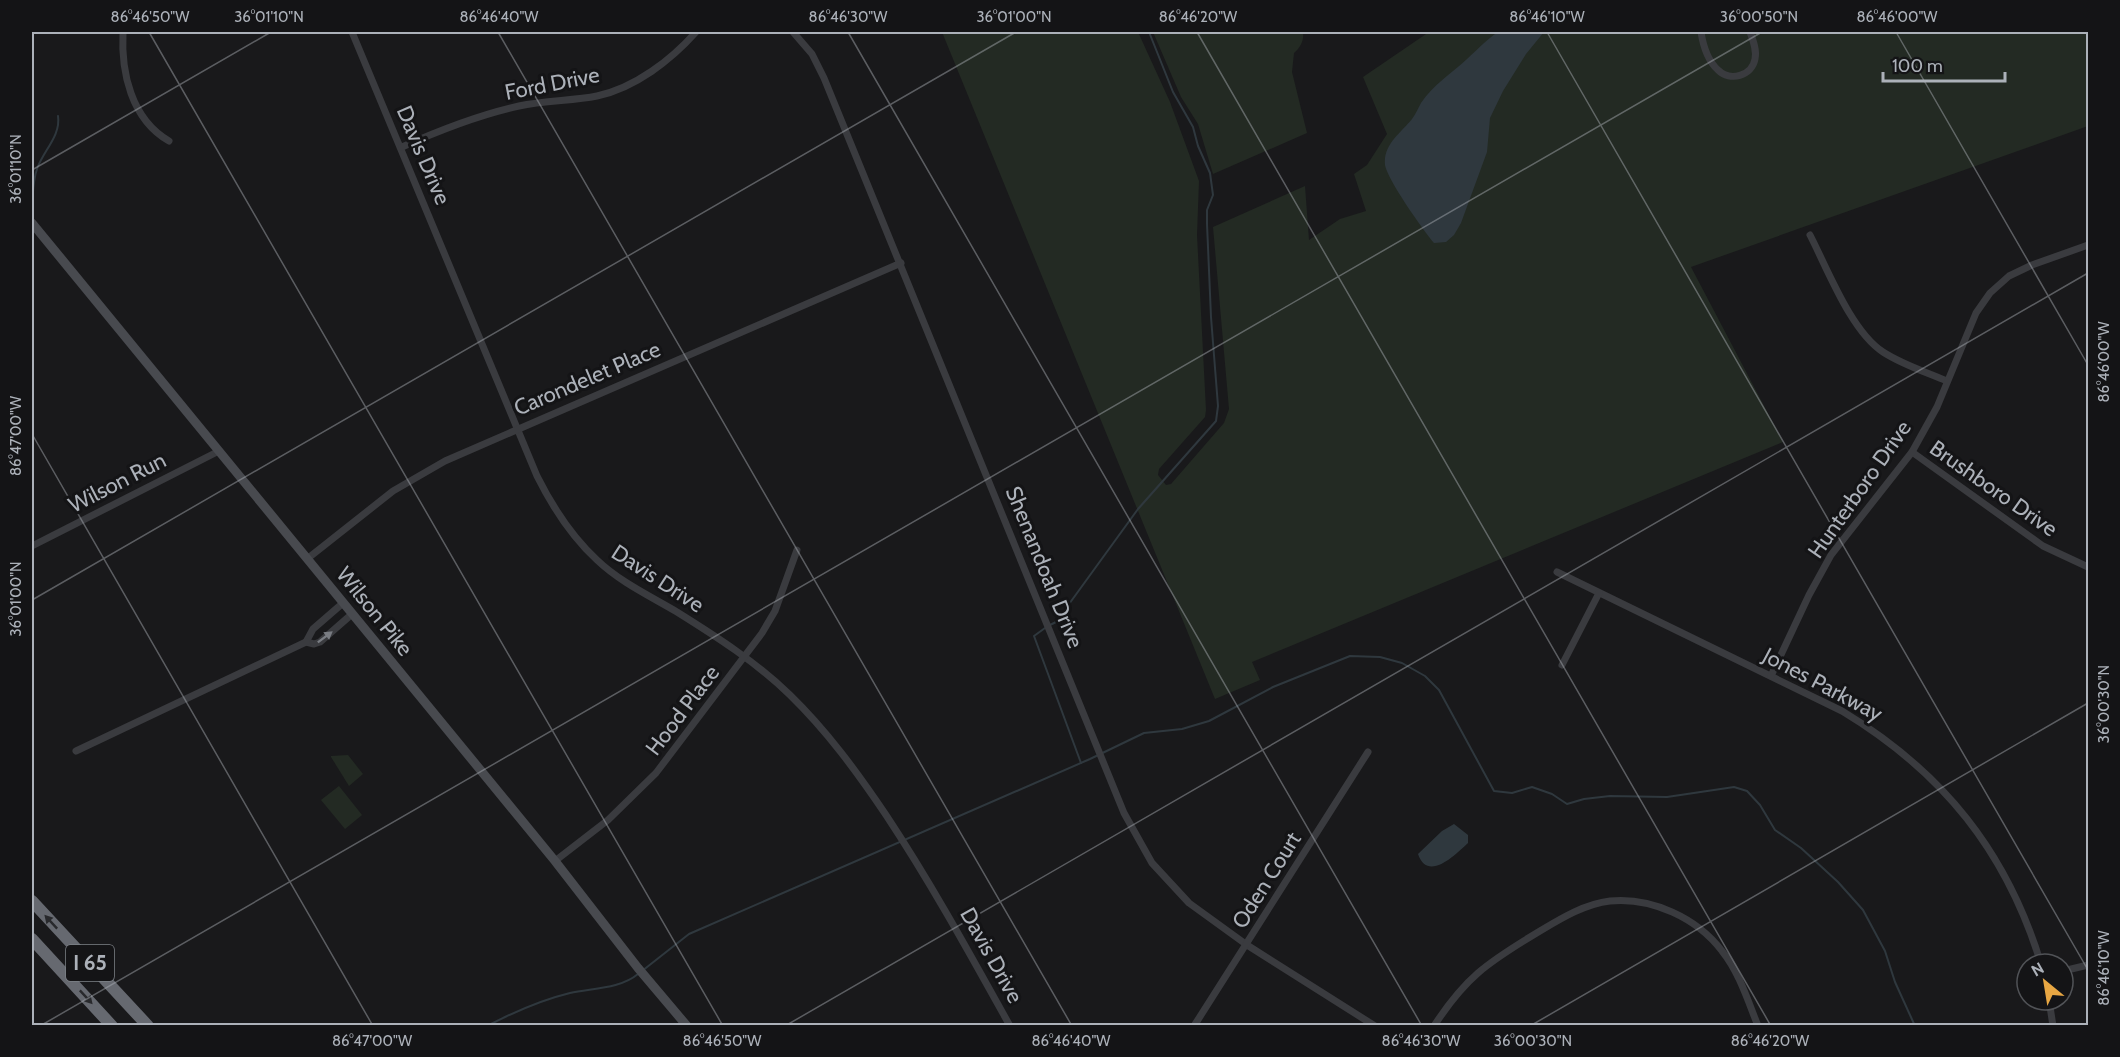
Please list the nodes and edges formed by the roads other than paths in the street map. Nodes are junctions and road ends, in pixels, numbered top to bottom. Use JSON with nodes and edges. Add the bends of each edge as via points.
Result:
{"nodes":[{"id":1,"x":123,"y":32,"type":"edge"},
{"id":2,"x":352,"y":32,"type":"edge"},
{"id":3,"x":696,"y":32,"type":"edge"},
{"id":4,"x":793,"y":32,"type":"edge"},
{"id":5,"x":1701,"y":32,"type":"edge"},
{"id":6,"x":1749,"y":32,"type":"edge"},
{"id":7,"x":169,"y":141,"type":"dead end"},
{"id":8,"x":402,"y":147,"type":"junction"},
{"id":9,"x":32,"y":223,"type":"edge"},
{"id":10,"x":1810,"y":235,"type":"dead end"},
{"id":11,"x":2088,"y":245,"type":"edge"},
{"id":12,"x":901,"y":263,"type":"junction"},
{"id":13,"x":1947,"y":381,"type":"junction"},
{"id":14,"x":518,"y":428,"type":"junction"},
{"id":15,"x":219,"y":451,"type":"junction"},
{"id":16,"x":1912,"y":452,"type":"junction"},
{"id":17,"x":32,"y":546,"type":"edge"},
{"id":18,"x":798,"y":550,"type":"dead end"},
{"id":19,"x":308,"y":559,"type":"junction"},
{"id":20,"x":2088,"y":567,"type":"edge"},
{"id":21,"x":1557,"y":572,"type":"dead end"},
{"id":22,"x":1599,"y":593,"type":"junction"},
{"id":23,"x":343,"y":603,"type":"junction"},
{"id":24,"x":352,"y":614,"type":"junction"},
{"id":25,"x":306,"y":642,"type":"junction"},
{"id":26,"x":745,"y":657,"type":"junction"},
{"id":27,"x":1562,"y":665,"type":"dead end"},
{"id":28,"x":1771,"y":676,"type":"junction"},
{"id":29,"x":76,"y":751,"type":"dead end"},
{"id":30,"x":1368,"y":752,"type":"dead end"},
{"id":31,"x":555,"y":861,"type":"junction"},
{"id":32,"x":32,"y":901,"type":"edge"},
{"id":33,"x":32,"y":939,"type":"edge"},
{"id":34,"x":1246,"y":945,"type":"junction"},
{"id":35,"x":2037,"y":952,"type":"edge"},
{"id":36,"x":112,"y":1026,"type":"edge"},
{"id":37,"x":148,"y":1026,"type":"edge"},
{"id":38,"x":687,"y":1026,"type":"edge"},
{"id":39,"x":1010,"y":1026,"type":"edge"},
{"id":40,"x":1194,"y":1026,"type":"edge"},
{"id":41,"x":1375,"y":1026,"type":"edge"},
{"id":42,"x":1434,"y":1026,"type":"edge"},
{"id":43,"x":1758,"y":1026,"type":"edge"}],
"edges":[{"from":1,"to":7,"type":"street","via":[[124,66],[135,102],[147,122]]},
{"from":2,"to":8,"type":"street","name":"Davis Drive"},
{"from":3,"to":8,"type":"street","name":"Ford Drive","via":[[667,61],[641,79],[599,95],[521,106],[449,126]]},
{"from":4,"to":12,"type":"street","name":"Shenandoah Drive","via":[[812,54],[824,78]]},
{"from":5,"to":6,"type":"street","via":[[1714,66],[1732,77],[1746,73],[1754,63],[1756,51]]},
{"from":8,"to":14,"type":"street","name":"Davis Drive"},
{"from":9,"to":15,"type":"main road","name":"Wilson Pike"},
{"from":10,"to":13,"type":"street","via":[[1866,338],[1895,359]]},
{"from":11,"to":13,"type":"street","name":"Hunterboro Drive","via":[[2009,276],[1990,293],[1976,313]]},
{"from":12,"to":14,"type":"street","name":"Carondelet Place"},
{"from":12,"to":34,"type":"street","name":"Shenandoah Drive","via":[[1124,813],[1152,863],[1189,903]]},
{"from":13,"to":16,"type":"street","name":"Hunterboro Drive"},
{"from":14,"to":19,"type":"street","name":"Carondelet Place","via":[[411,479]]},
{"from":14,"to":26,"type":"street","name":"Davis Drive","via":[[549,499],[580,543],[613,574]]},
{"from":15,"to":17,"type":"street","name":"Wilson Run"},
{"from":15,"to":19,"type":"main road","name":"Wilson Pike"},
{"from":16,"to":20,"type":"street","name":"Brushboro Drive","via":[[2043,546]]},
{"from":16,"to":28,"type":"street","name":"Hunterboro Drive","via":[[1831,555]]},
{"from":18,"to":26,"type":"street","name":"Hood Place","via":[[775,611]]},
{"from":19,"to":23,"type":"main road","name":"Wilson Pike"},
{"from":21,"to":22,"type":"street","name":"Jones Parkway"},
{"from":22,"to":27,"type":"street"},
{"from":22,"to":28,"type":"street","name":"Jones Parkway"},
{"from":23,"to":24,"type":"main road","name":"Wilson Pike"},
{"from":23,"to":25,"type":"street","via":[[313,629]]},
{"from":25,"to":24,"type":"street","one_way":true,"via":[[320,642]]},
{"from":24,"to":31,"type":"main road","name":"Wilson Pike"},
{"from":25,"to":29,"type":"street"},
{"from":26,"to":31,"type":"street","name":"Hood Place","via":[[656,773],[608,820]]},
{"from":26,"to":39,"type":"street","name":"Davis Drive","via":[[790,695],[837,745],[906,844]]},
{"from":28,"to":35,"type":"street","name":"Jones Parkway","via":[[1875,731],[1953,800],[1979,833],[2016,896]]},
{"from":30,"to":34,"type":"street","name":"Oden Court"},
{"from":31,"to":38,"type":"main road","name":"Wilson Pike"},
{"from":37,"to":32,"type":"highway","number":"I 65","one_way":true},
{"from":33,"to":36,"type":"highway","number":"I 65","one_way":true},
{"from":34,"to":40,"type":"street","name":"Oden Court"},
{"from":34,"to":41,"type":"street","name":"Shenandoah Drive"},
{"from":42,"to":43,"type":"street","via":[[1468,979],[1495,958],[1577,911],[1610,901],[1668,909],[1712,938],[1724,953]]}]}
